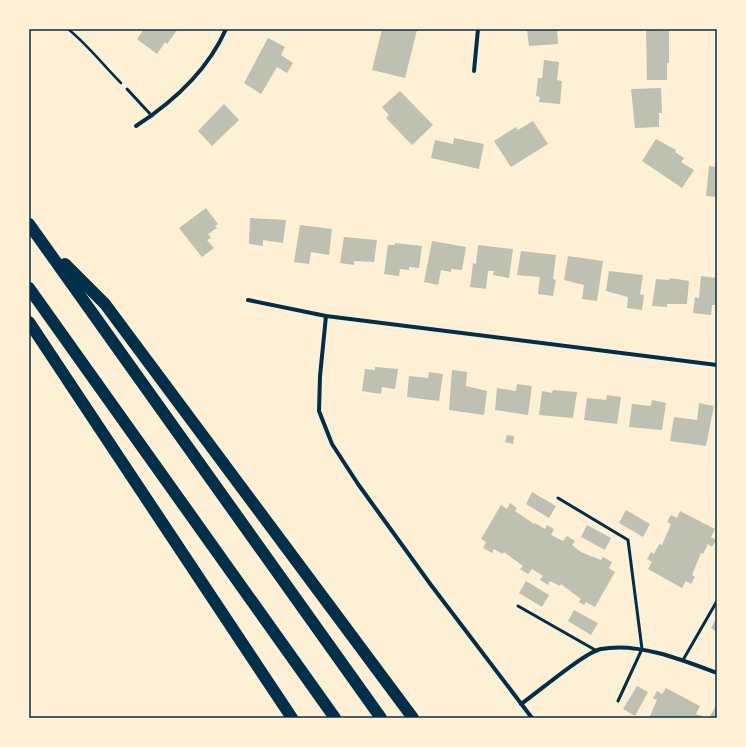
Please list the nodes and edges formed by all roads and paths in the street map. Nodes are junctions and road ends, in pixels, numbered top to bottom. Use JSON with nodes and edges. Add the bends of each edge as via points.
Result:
{"nodes":[{"id":1,"x":68,"y":29,"type":"edge"},
{"id":2,"x":226,"y":29,"type":"edge"},
{"id":3,"x":478,"y":29,"type":"edge"},
{"id":4,"x":474,"y":71,"type":"dead end"},
{"id":5,"x":126,"y":89,"type":"joint"},
{"id":6,"x":152,"y":116,"type":"junction"},
{"id":7,"x":136,"y":126,"type":"dead end"},
{"id":8,"x":29,"y":224,"type":"edge"},
{"id":9,"x":42,"y":243,"type":"junction"},
{"id":10,"x":29,"y":288,"type":"edge"},
{"id":11,"x":248,"y":300,"type":"dead end"},
{"id":12,"x":326,"y":316,"type":"junction"},
{"id":13,"x":29,"y":322,"type":"edge"},
{"id":14,"x":717,"y":365,"type":"edge"},
{"id":15,"x":558,"y":498,"type":"dead end"},
{"id":16,"x":717,"y":601,"type":"edge"},
{"id":17,"x":518,"y":606,"type":"dead end"},
{"id":18,"x":642,"y":650,"type":"junction"},
{"id":19,"x":597,"y":651,"type":"junction"},
{"id":20,"x":683,"y":660,"type":"junction"},
{"id":21,"x":717,"y":673,"type":"edge"},
{"id":22,"x":618,"y":702,"type":"dead end"},
{"id":23,"x":521,"y":704,"type":"junction"},
{"id":24,"x":292,"y":718,"type":"edge"},
{"id":25,"x":335,"y":718,"type":"edge"},
{"id":26,"x":381,"y":718,"type":"edge"},
{"id":27,"x":413,"y":718,"type":"edge"},
{"id":28,"x":532,"y":718,"type":"edge"}],
"edges":[{"from":1,"to":5,"type":"path","via":[[83,41]]},
{"from":2,"to":6,"type":"street","via":[[218,47],[194,78]]},
{"from":3,"to":4,"type":"street"},
{"from":5,"to":6,"type":"lane"},
{"from":6,"to":7,"type":"street"},
{"from":8,"to":9,"type":"highway"},
{"from":9,"to":26,"type":"highway"},
{"from":9,"to":27,"type":"highway","via":[[105,304]]},
{"from":10,"to":25,"type":"highway"},
{"from":11,"to":12,"type":"street"},
{"from":12,"to":14,"type":"street"},
{"from":12,"to":23,"type":"street","via":[[319,411],[332,444],[426,579]]},
{"from":13,"to":24,"type":"highway"},
{"from":15,"to":18,"type":"lane","via":[[628,540]]},
{"from":16,"to":20,"type":"lane"},
{"from":17,"to":19,"type":"lane"},
{"from":18,"to":19,"type":"street"},
{"from":18,"to":20,"type":"street"},
{"from":18,"to":22,"type":"lane"},
{"from":19,"to":23,"type":"street","via":[[579,661]]},
{"from":20,"to":21,"type":"street"},
{"from":23,"to":28,"type":"street"}]}
